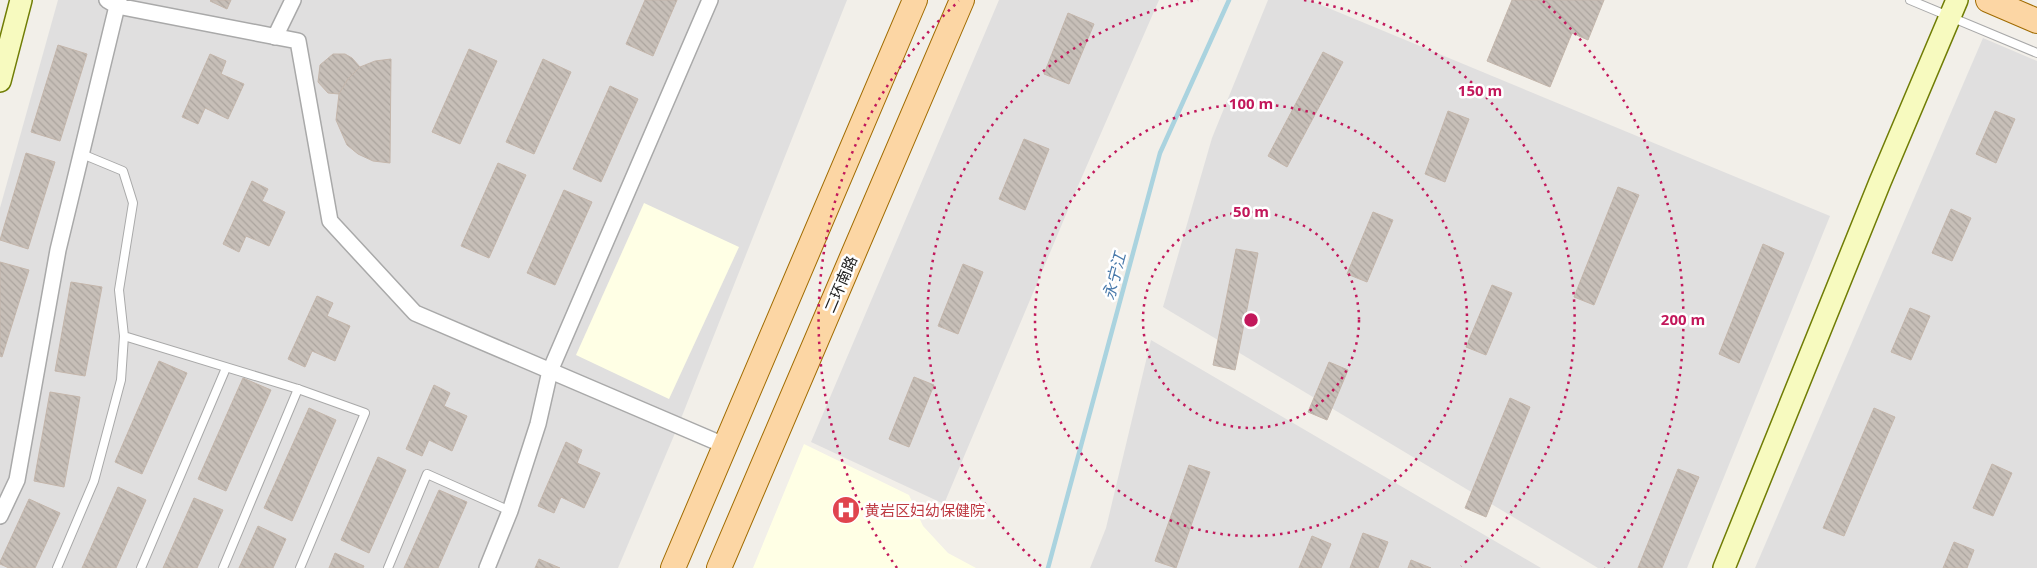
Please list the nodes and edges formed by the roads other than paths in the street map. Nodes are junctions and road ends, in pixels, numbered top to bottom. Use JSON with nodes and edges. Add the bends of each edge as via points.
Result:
{"nodes":[{"id":1,"x":21,"y":0,"type":"edge"},
{"id":2,"x":293,"y":0,"type":"edge"},
{"id":3,"x":710,"y":0,"type":"edge"},
{"id":4,"x":915,"y":0,"type":"edge"},
{"id":5,"x":962,"y":0,"type":"edge"},
{"id":6,"x":1910,"y":0,"type":"edge"},
{"id":7,"x":1988,"y":0,"type":"edge"},
{"id":8,"x":115,"y":2,"type":"edge"},
{"id":9,"x":1954,"y":9,"type":"edge"},
{"id":10,"x":2037,"y":21,"type":"edge"},
{"id":11,"x":275,"y":36,"type":"junction"},
{"id":12,"x":2037,"y":53,"type":"edge"},
{"id":13,"x":0,"y":81,"type":"edge"},
{"id":14,"x":82,"y":154,"type":"junction"},
{"id":15,"x":124,"y":336,"type":"junction"},
{"id":16,"x":226,"y":368,"type":"junction"},
{"id":17,"x":550,"y":371,"type":"junction"},
{"id":18,"x":298,"y":389,"type":"junction"},
{"id":19,"x":726,"y":446,"type":"junction"},
{"id":20,"x":510,"y":511,"type":"junction"},
{"id":21,"x":0,"y":516,"type":"edge"},
{"id":22,"x":57,"y":568,"type":"edge"},
{"id":23,"x":141,"y":568,"type":"edge"},
{"id":24,"x":222,"y":568,"type":"edge"},
{"id":25,"x":300,"y":568,"type":"edge"},
{"id":26,"x":388,"y":568,"type":"edge"},
{"id":27,"x":487,"y":568,"type":"edge"},
{"id":28,"x":674,"y":568,"type":"edge"},
{"id":29,"x":719,"y":568,"type":"edge"},
{"id":30,"x":1724,"y":568,"type":"edge"}],
"edges":[{"from":1,"to":13,"type":"street"},
{"from":2,"to":11,"type":"street"},
{"from":3,"to":17,"type":"street"},
{"from":4,"to":19,"type":"main road"},
{"from":5,"to":29,"type":"main road","name":"二环南路"},
{"from":6,"to":9,"type":"lane"},
{"from":7,"to":10,"type":"main road"},
{"from":8,"to":11,"type":"street"},
{"from":8,"to":14,"type":"street"},
{"from":9,"to":12,"type":"lane"},
{"from":9,"to":30,"type":"street","via":[[1880,182]]},
{"from":11,"to":17,"type":"street","via":[[298,42],[330,221],[415,313]]},
{"from":14,"to":15,"type":"lane","via":[[123,171],[133,203],[119,290]]},
{"from":14,"to":21,"type":"street","via":[[58,250],[17,480]]},
{"from":15,"to":16,"type":"lane"},
{"from":15,"to":22,"type":"lane","via":[[121,380],[94,481]]},
{"from":16,"to":18,"type":"lane"},
{"from":16,"to":23,"type":"lane"},
{"from":17,"to":19,"type":"street"},
{"from":17,"to":20,"type":"street","via":[[538,424]]},
{"from":18,"to":24,"type":"lane"},
{"from":18,"to":25,"type":"lane","via":[[365,413]]},
{"from":19,"to":28,"type":"main road"},
{"from":20,"to":26,"type":"lane","via":[[427,474]]},
{"from":20,"to":27,"type":"street"}]}
